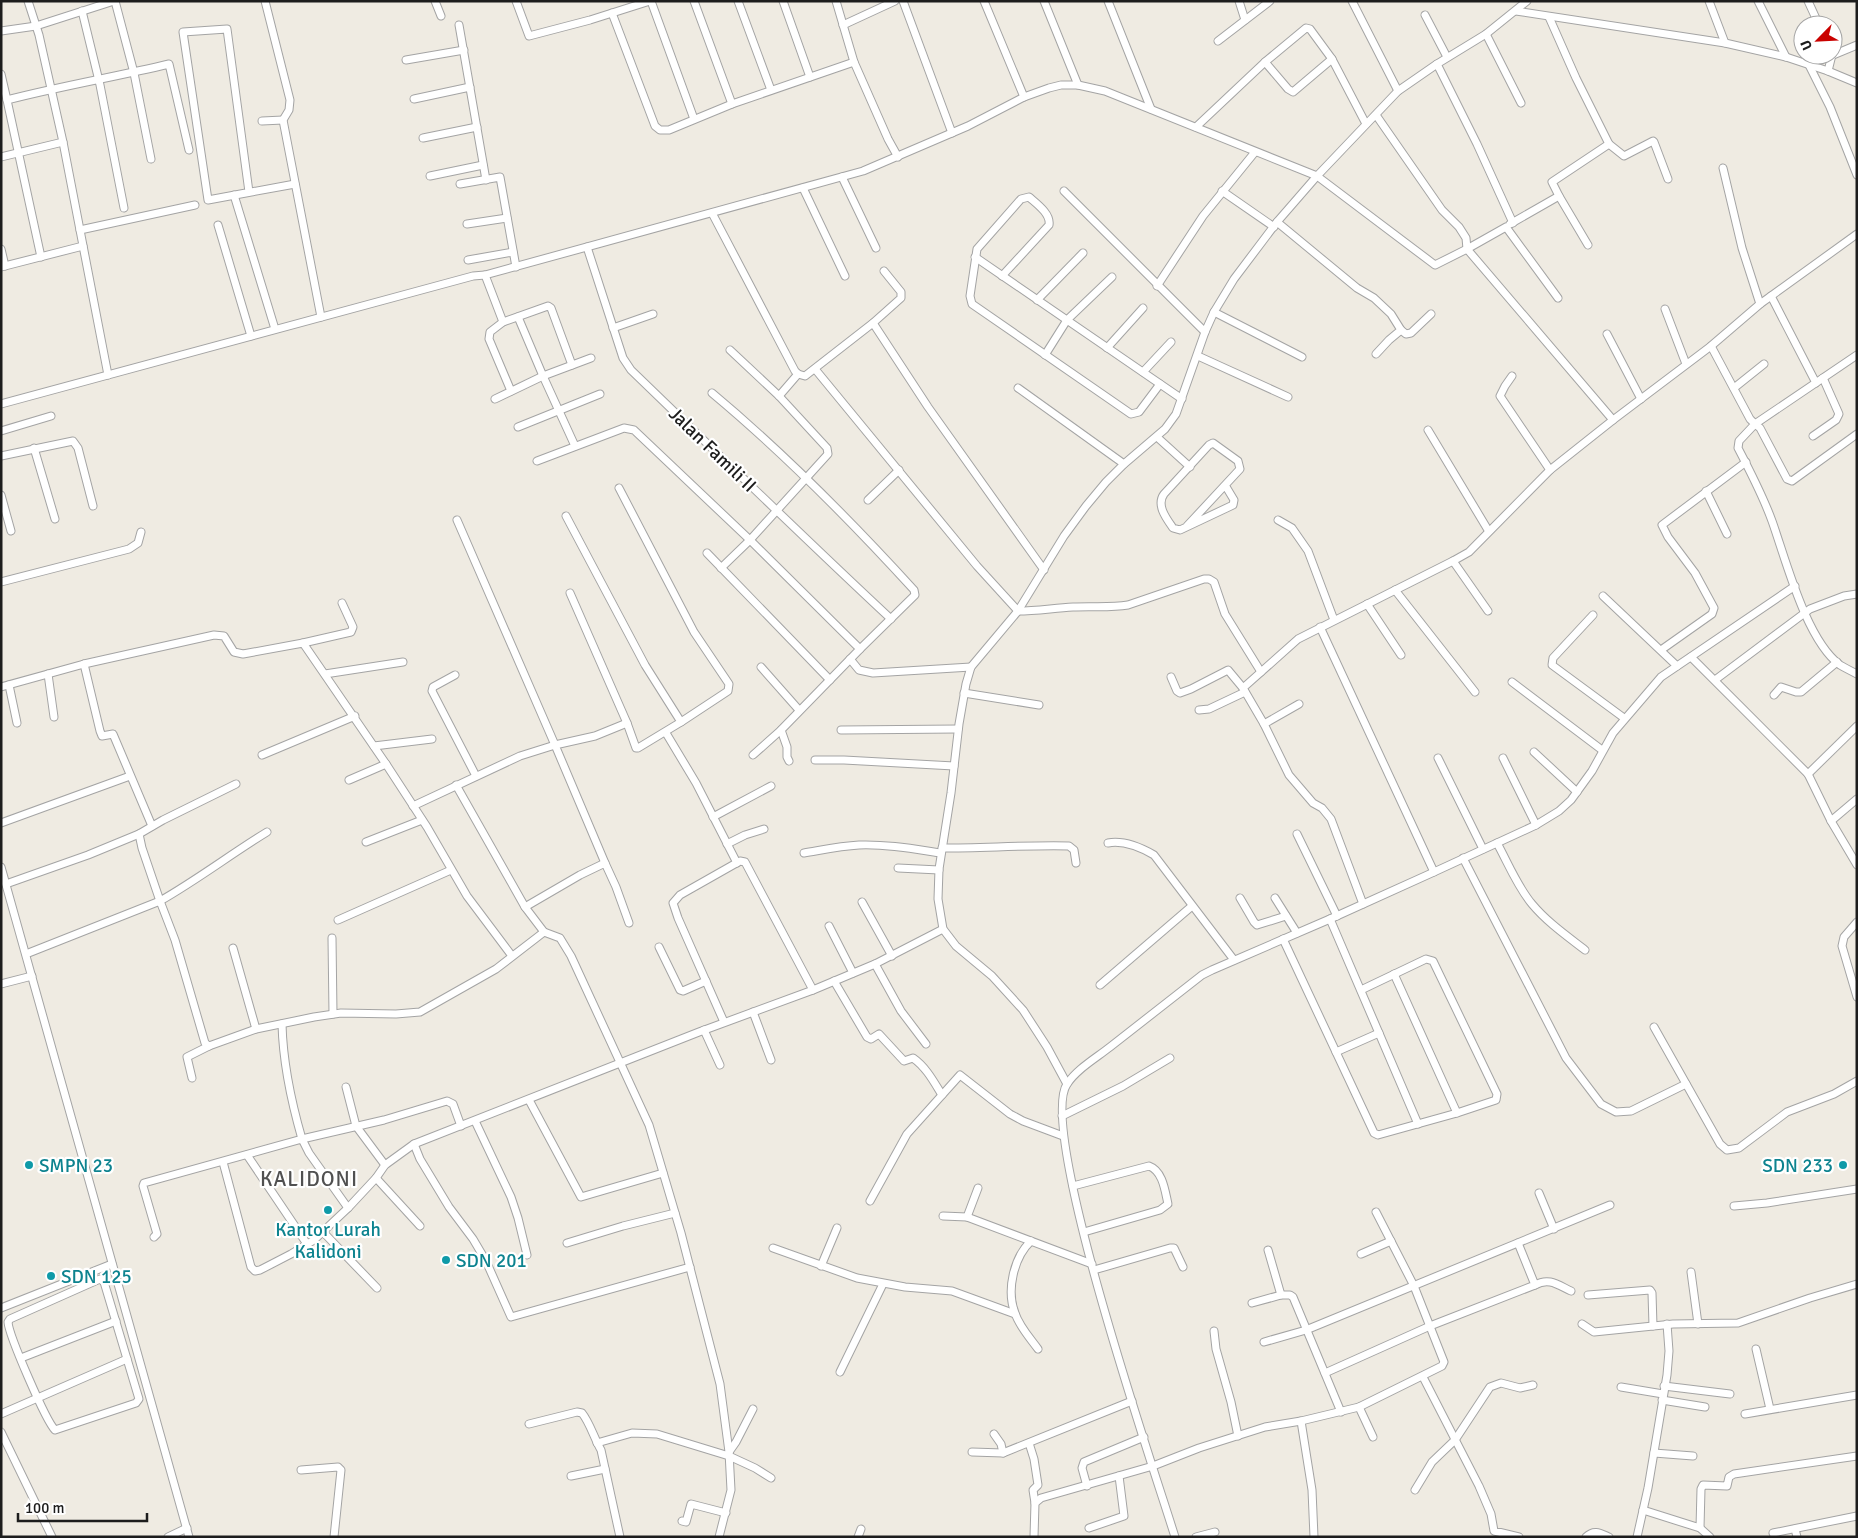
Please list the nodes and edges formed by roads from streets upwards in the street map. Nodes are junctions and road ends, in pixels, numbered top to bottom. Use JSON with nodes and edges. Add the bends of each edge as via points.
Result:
{"nodes":[{"id":1,"x":28,"y":1,"type":"edge"},
{"id":2,"x":115,"y":1,"type":"edge"},
{"id":3,"x":265,"y":1,"type":"edge"},
{"id":4,"x":435,"y":1,"type":"edge"},
{"id":5,"x":516,"y":1,"type":"edge"},
{"id":6,"x":651,"y":1,"type":"edge"},
{"id":7,"x":694,"y":1,"type":"edge"},
{"id":8,"x":738,"y":1,"type":"edge"},
{"id":9,"x":783,"y":1,"type":"edge"},
{"id":10,"x":836,"y":1,"type":"edge"},
{"id":11,"x":895,"y":1,"type":"edge"},
{"id":12,"x":902,"y":1,"type":"edge"},
{"id":13,"x":984,"y":1,"type":"edge"},
{"id":14,"x":1044,"y":1,"type":"edge"},
{"id":15,"x":1108,"y":1,"type":"edge"},
{"id":16,"x":1239,"y":1,"type":"edge"},
{"id":17,"x":1270,"y":1,"type":"edge"},
{"id":18,"x":1352,"y":1,"type":"edge"},
{"id":19,"x":1527,"y":1,"type":"edge"},
{"id":20,"x":1709,"y":1,"type":"edge"},
{"id":21,"x":1758,"y":1,"type":"edge"},
{"id":22,"x":1808,"y":1,"type":"edge"},
{"id":23,"x":82,"y":11,"type":"junction"},
{"id":24,"x":1516,"y":11,"type":"junction"},
{"id":25,"x":612,"y":13,"type":"junction"},
{"id":26,"x":1426,"y":15,"type":"dead end"},
{"id":27,"x":1814,"y":15,"type":"edge"},
{"id":28,"x":441,"y":16,"type":"dead end"},
{"id":29,"x":1549,"y":17,"type":"junction"},
{"id":30,"x":1245,"y":20,"type":"junction"},
{"id":31,"x":843,"y":25,"type":"junction"},
{"id":32,"x":36,"y":26,"type":"junction"},
{"id":33,"x":459,"y":26,"type":"dead end"},
{"id":34,"x":1,"y":31,"type":"edge"},
{"id":35,"x":1486,"y":34,"type":"junction"},
{"id":36,"x":1218,"y":42,"type":"dead end"},
{"id":37,"x":1725,"y":43,"type":"junction"},
{"id":38,"x":1857,"y":45,"type":"edge"},
{"id":39,"x":464,"y":50,"type":"junction"},
{"id":40,"x":1843,"y":51,"type":"edge"},
{"id":41,"x":1786,"y":56,"type":"junction"},
{"id":42,"x":1448,"y":57,"type":"junction"},
{"id":43,"x":1332,"y":59,"type":"junction"},
{"id":44,"x":1793,"y":59,"type":"edge"},
{"id":45,"x":406,"y":60,"type":"dead end"},
{"id":46,"x":854,"y":62,"type":"junction"},
{"id":47,"x":1265,"y":62,"type":"junction"},
{"id":48,"x":1437,"y":64,"type":"junction"},
{"id":49,"x":1809,"y":65,"type":"joint"},
{"id":50,"x":1830,"y":65,"type":"edge"},
{"id":51,"x":1828,"y":71,"type":"junction"},
{"id":52,"x":134,"y":73,"type":"junction"},
{"id":53,"x":1,"y":74,"type":"edge"},
{"id":54,"x":810,"y":77,"type":"junction"},
{"id":55,"x":98,"y":81,"type":"junction"},
{"id":56,"x":1857,"y":83,"type":"edge"},
{"id":57,"x":1078,"y":85,"type":"junction"},
{"id":58,"x":3,"y":87,"type":"edge"},
{"id":59,"x":470,"y":87,"type":"junction"},
{"id":60,"x":50,"y":89,"type":"junction"},
{"id":61,"x":771,"y":90,"type":"junction"},
{"id":62,"x":1398,"y":91,"type":"junction"},
{"id":63,"x":1024,"y":97,"type":"junction"},
{"id":64,"x":414,"y":99,"type":"dead end"},
{"id":65,"x":7,"y":100,"type":"junction"},
{"id":66,"x":1521,"y":103,"type":"dead end"},
{"id":67,"x":732,"y":104,"type":"junction"},
{"id":68,"x":1151,"y":109,"type":"junction"},
{"id":69,"x":1376,"y":115,"type":"junction"},
{"id":70,"x":694,"y":119,"type":"junction"},
{"id":71,"x":283,"y":120,"type":"junction"},
{"id":72,"x":262,"y":121,"type":"dead end"},
{"id":73,"x":1366,"y":124,"type":"junction"},
{"id":74,"x":477,"y":127,"type":"junction"},
{"id":75,"x":1196,"y":127,"type":"junction"},
{"id":76,"x":952,"y":133,"type":"junction"},
{"id":77,"x":423,"y":138,"type":"dead end"},
{"id":78,"x":63,"y":142,"type":"junction"},
{"id":79,"x":1609,"y":144,"type":"junction"},
{"id":80,"x":188,"y":150,"type":"dead end"},
{"id":81,"x":1255,"y":152,"type":"junction"},
{"id":82,"x":19,"y":153,"type":"junction"},
{"id":83,"x":1,"y":157,"type":"edge"},
{"id":84,"x":898,"y":157,"type":"junction"},
{"id":85,"x":151,"y":159,"type":"dead end"},
{"id":86,"x":483,"y":165,"type":"junction"},
{"id":87,"x":1723,"y":168,"type":"dead end"},
{"id":88,"x":1857,"y":175,"type":"edge"},
{"id":89,"x":430,"y":176,"type":"dead end"},
{"id":90,"x":1317,"y":176,"type":"junction"},
{"id":91,"x":842,"y":177,"type":"junction"},
{"id":92,"x":1668,"y":179,"type":"dead end"},
{"id":93,"x":486,"y":180,"type":"junction"},
{"id":94,"x":295,"y":184,"type":"junction"},
{"id":95,"x":460,"y":184,"type":"dead end"},
{"id":96,"x":802,"y":188,"type":"junction"},
{"id":97,"x":1064,"y":191,"type":"dead end"},
{"id":98,"x":1222,"y":191,"type":"junction"},
{"id":99,"x":249,"y":192,"type":"junction"},
{"id":100,"x":234,"y":195,"type":"junction"},
{"id":101,"x":1559,"y":196,"type":"junction"},
{"id":102,"x":195,"y":205,"type":"dead end"},
{"id":103,"x":124,"y":208,"type":"dead end"},
{"id":104,"x":712,"y":213,"type":"junction"},
{"id":105,"x":507,"y":218,"type":"junction"},
{"id":106,"x":467,"y":224,"type":"dead end"},
{"id":107,"x":1276,"y":224,"type":"junction"},
{"id":108,"x":218,"y":225,"type":"dead end"},
{"id":109,"x":1509,"y":225,"type":"junction"},
{"id":110,"x":80,"y":230,"type":"junction"},
{"id":111,"x":1857,"y":234,"type":"edge"},
{"id":112,"x":1588,"y":244,"type":"dead end"},
{"id":113,"x":83,"y":246,"type":"junction"},
{"id":114,"x":588,"y":247,"type":"junction"},
{"id":115,"x":876,"y":248,"type":"dead end"},
{"id":116,"x":1,"y":249,"type":"edge"},
{"id":117,"x":1467,"y":249,"type":"junction"},
{"id":118,"x":513,"y":252,"type":"junction"},
{"id":119,"x":1083,"y":253,"type":"dead end"},
{"id":120,"x":41,"y":257,"type":"junction"},
{"id":121,"x":975,"y":257,"type":"junction"},
{"id":122,"x":468,"y":260,"type":"dead end"},
{"id":123,"x":3,"y":266,"type":"edge"},
{"id":124,"x":516,"y":267,"type":"junction"},
{"id":125,"x":884,"y":271,"type":"dead end"},
{"id":126,"x":485,"y":275,"type":"junction"},
{"id":127,"x":845,"y":276,"type":"dead end"},
{"id":128,"x":1002,"y":276,"type":"junction"},
{"id":129,"x":1112,"y":277,"type":"dead end"},
{"id":130,"x":1157,"y":286,"type":"junction"},
{"id":131,"x":1771,"y":296,"type":"junction"},
{"id":132,"x":1558,"y":298,"type":"dead end"},
{"id":133,"x":1037,"y":300,"type":"junction"},
{"id":134,"x":1760,"y":304,"type":"junction"},
{"id":135,"x":1143,"y":308,"type":"dead end"},
{"id":136,"x":1665,"y":309,"type":"dead end"},
{"id":137,"x":1214,"y":312,"type":"junction"},
{"id":138,"x":653,"y":314,"type":"dead end"},
{"id":139,"x":1432,"y":314,"type":"dead end"},
{"id":140,"x":320,"y":317,"type":"junction"},
{"id":141,"x":518,"y":317,"type":"junction"},
{"id":142,"x":1067,"y":320,"type":"junction"},
{"id":143,"x":503,"y":322,"type":"junction"},
{"id":144,"x":873,"y":323,"type":"junction"},
{"id":145,"x":613,"y":328,"type":"junction"},
{"id":146,"x":275,"y":329,"type":"junction"},
{"id":147,"x":1402,"y":330,"type":"junction"},
{"id":148,"x":1204,"y":332,"type":"junction"},
{"id":149,"x":1607,"y":334,"type":"dead end"},
{"id":150,"x":251,"y":336,"type":"junction"},
{"id":151,"x":1170,"y":342,"type":"dead end"},
{"id":152,"x":1711,"y":346,"type":"junction"},
{"id":153,"x":1107,"y":348,"type":"junction"},
{"id":154,"x":730,"y":350,"type":"dead end"},
{"id":155,"x":1376,"y":354,"type":"dead end"},
{"id":156,"x":1857,"y":354,"type":"edge"},
{"id":157,"x":1045,"y":356,"type":"junction"},
{"id":158,"x":1198,"y":356,"type":"junction"},
{"id":159,"x":591,"y":358,"type":"dead end"},
{"id":160,"x":1302,"y":358,"type":"dead end"},
{"id":161,"x":1686,"y":364,"type":"junction"},
{"id":162,"x":1764,"y":364,"type":"dead end"},
{"id":163,"x":572,"y":365,"type":"junction"},
{"id":164,"x":815,"y":369,"type":"junction"},
{"id":165,"x":1143,"y":372,"type":"junction"},
{"id":166,"x":798,"y":374,"type":"junction"},
{"id":167,"x":108,"y":375,"type":"junction"},
{"id":168,"x":543,"y":376,"type":"junction"},
{"id":169,"x":1512,"y":376,"type":"dead end"},
{"id":170,"x":1823,"y":378,"type":"junction"},
{"id":171,"x":1816,"y":383,"type":"junction"},
{"id":172,"x":1160,"y":384,"type":"junction"},
{"id":173,"x":1018,"y":388,"type":"dead end"},
{"id":174,"x":1734,"y":388,"type":"junction"},
{"id":175,"x":511,"y":391,"type":"junction"},
{"id":176,"x":712,"y":393,"type":"dead end"},
{"id":177,"x":600,"y":394,"type":"dead end"},
{"id":178,"x":779,"y":396,"type":"junction"},
{"id":179,"x":1288,"y":396,"type":"dead end"},
{"id":180,"x":495,"y":399,"type":"dead end"},
{"id":181,"x":1182,"y":399,"type":"junction"},
{"id":182,"x":1641,"y":399,"type":"junction"},
{"id":183,"x":1,"y":404,"type":"edge"},
{"id":184,"x":559,"y":410,"type":"junction"},
{"id":185,"x":51,"y":416,"type":"dead end"},
{"id":186,"x":1613,"y":420,"type":"junction"},
{"id":187,"x":1755,"y":424,"type":"junction"},
{"id":188,"x":518,"y":427,"type":"dead end"},
{"id":189,"x":1,"y":430,"type":"edge"},
{"id":190,"x":1428,"y":430,"type":"dead end"},
{"id":191,"x":1857,"y":434,"type":"edge"},
{"id":192,"x":1813,"y":436,"type":"dead end"},
{"id":193,"x":1157,"y":437,"type":"junction"},
{"id":194,"x":575,"y":446,"type":"junction"},
{"id":195,"x":34,"y":448,"type":"junction"},
{"id":196,"x":1,"y":456,"type":"edge"},
{"id":197,"x":536,"y":461,"type":"dead end"},
{"id":198,"x":1746,"y":462,"type":"junction"},
{"id":199,"x":1124,"y":464,"type":"junction"},
{"id":200,"x":1190,"y":467,"type":"junction"},
{"id":201,"x":899,"y":470,"type":"junction"},
{"id":202,"x":1550,"y":470,"type":"junction"},
{"id":203,"x":805,"y":478,"type":"junction"},
{"id":204,"x":1225,"y":485,"type":"junction"},
{"id":205,"x":619,"y":488,"type":"dead end"},
{"id":206,"x":1706,"y":492,"type":"junction"},
{"id":207,"x":1,"y":495,"type":"edge"},
{"id":208,"x":868,"y":500,"type":"dead end"},
{"id":209,"x":93,"y":506,"type":"dead end"},
{"id":210,"x":776,"y":512,"type":"junction"},
{"id":211,"x":566,"y":516,"type":"dead end"},
{"id":212,"x":55,"y":519,"type":"dead end"},
{"id":213,"x":457,"y":520,"type":"dead end"},
{"id":214,"x":1278,"y":520,"type":"dead end"},
{"id":215,"x":1187,"y":526,"type":"junction"},
{"id":216,"x":1488,"y":530,"type":"junction"},
{"id":217,"x":11,"y":531,"type":"dead end"},
{"id":218,"x":140,"y":532,"type":"dead end"},
{"id":219,"x":1727,"y":534,"type":"dead end"},
{"id":220,"x":750,"y":540,"type":"junction"},
{"id":221,"x":707,"y":553,"type":"dead end"},
{"id":222,"x":1453,"y":561,"type":"junction"},
{"id":223,"x":721,"y":568,"type":"junction"},
{"id":224,"x":1044,"y":570,"type":"junction"},
{"id":225,"x":1,"y":582,"type":"edge"},
{"id":226,"x":1795,"y":586,"type":"junction"},
{"id":227,"x":1395,"y":590,"type":"junction"},
{"id":228,"x":570,"y":593,"type":"dead end"},
{"id":229,"x":1857,"y":594,"type":"edge"},
{"id":230,"x":1603,"y":596,"type":"dead end"},
{"id":231,"x":342,"y":603,"type":"dead end"},
{"id":232,"x":1367,"y":604,"type":"junction"},
{"id":233,"x":1018,"y":611,"type":"junction"},
{"id":234,"x":1488,"y":612,"type":"dead end"},
{"id":235,"x":1806,"y":613,"type":"junction"},
{"id":236,"x":1593,"y":615,"type":"dead end"},
{"id":237,"x":890,"y":619,"type":"junction"},
{"id":238,"x":1334,"y":620,"type":"junction"},
{"id":239,"x":1320,"y":627,"type":"junction"},
{"id":240,"x":303,"y":643,"type":"junction"},
{"id":241,"x":860,"y":649,"type":"junction"},
{"id":242,"x":1661,"y":650,"type":"junction"},
{"id":243,"x":1401,"y":655,"type":"dead end"},
{"id":244,"x":1691,"y":657,"type":"junction"},
{"id":245,"x":850,"y":659,"type":"junction"},
{"id":246,"x":403,"y":662,"type":"dead end"},
{"id":247,"x":1837,"y":662,"type":"junction"},
{"id":248,"x":84,"y":664,"type":"junction"},
{"id":249,"x":1677,"y":666,"type":"junction"},
{"id":250,"x":761,"y":667,"type":"dead end"},
{"id":251,"x":971,"y":667,"type":"junction"},
{"id":252,"x":1261,"y":672,"type":"junction"},
{"id":253,"x":48,"y":674,"type":"junction"},
{"id":254,"x":325,"y":674,"type":"junction"},
{"id":255,"x":1857,"y":674,"type":"edge"},
{"id":256,"x":455,"y":675,"type":"dead end"},
{"id":257,"x":1171,"y":677,"type":"dead end"},
{"id":258,"x":830,"y":680,"type":"junction"},
{"id":259,"x":1714,"y":680,"type":"junction"},
{"id":260,"x":1512,"y":682,"type":"dead end"},
{"id":261,"x":9,"y":685,"type":"junction"},
{"id":262,"x":1,"y":687,"type":"edge"},
{"id":263,"x":1244,"y":690,"type":"junction"},
{"id":264,"x":1475,"y":692,"type":"dead end"},
{"id":265,"x":964,"y":693,"type":"junction"},
{"id":266,"x":1774,"y":695,"type":"dead end"},
{"id":267,"x":1299,"y":704,"type":"dead end"},
{"id":268,"x":1039,"y":705,"type":"dead end"},
{"id":269,"x":799,"y":710,"type":"junction"},
{"id":270,"x":1199,"y":710,"type":"dead end"},
{"id":271,"x":355,"y":716,"type":"junction"},
{"id":272,"x":54,"y":717,"type":"dead end"},
{"id":273,"x":1624,"y":718,"type":"junction"},
{"id":274,"x":681,"y":722,"type":"junction"},
{"id":275,"x":17,"y":723,"type":"dead end"},
{"id":276,"x":628,"y":723,"type":"junction"},
{"id":277,"x":1264,"y":724,"type":"junction"},
{"id":278,"x":1857,"y":726,"type":"edge"},
{"id":279,"x":958,"y":729,"type":"junction"},
{"id":280,"x":781,"y":730,"type":"junction"},
{"id":281,"x":841,"y":730,"type":"dead end"},
{"id":282,"x":666,"y":733,"type":"junction"},
{"id":283,"x":432,"y":739,"type":"dead end"},
{"id":284,"x":555,"y":745,"type":"junction"},
{"id":285,"x":374,"y":746,"type":"junction"},
{"id":286,"x":1602,"y":750,"type":"junction"},
{"id":287,"x":1534,"y":752,"type":"dead end"},
{"id":288,"x":262,"y":755,"type":"dead end"},
{"id":289,"x":753,"y":755,"type":"dead end"},
{"id":290,"x":1438,"y":758,"type":"dead end"},
{"id":291,"x":1503,"y":758,"type":"dead end"},
{"id":292,"x":815,"y":760,"type":"dead end"},
{"id":293,"x":789,"y":761,"type":"dead end"},
{"id":294,"x":386,"y":764,"type":"junction"},
{"id":295,"x":954,"y":766,"type":"junction"},
{"id":296,"x":1808,"y":774,"type":"junction"},
{"id":297,"x":130,"y":776,"type":"junction"},
{"id":298,"x":476,"y":776,"type":"junction"},
{"id":299,"x":349,"y":780,"type":"dead end"},
{"id":300,"x":236,"y":784,"type":"dead end"},
{"id":301,"x":456,"y":785,"type":"junction"},
{"id":302,"x":770,"y":786,"type":"dead end"},
{"id":303,"x":1577,"y":792,"type":"junction"},
{"id":304,"x":1857,"y":799,"type":"edge"},
{"id":305,"x":413,"y":806,"type":"junction"},
{"id":306,"x":713,"y":817,"type":"junction"},
{"id":307,"x":422,"y":820,"type":"junction"},
{"id":308,"x":1831,"y":820,"type":"junction"},
{"id":309,"x":2,"y":822,"type":"edge"},
{"id":310,"x":1536,"y":824,"type":"junction"},
{"id":311,"x":152,"y":826,"type":"junction"},
{"id":312,"x":764,"y":829,"type":"dead end"},
{"id":313,"x":268,"y":832,"type":"dead end"},
{"id":314,"x":139,"y":834,"type":"junction"},
{"id":315,"x":1297,"y":834,"type":"dead end"},
{"id":316,"x":366,"y":842,"type":"dead end"},
{"id":317,"x":1108,"y":843,"type":"dead end"},
{"id":318,"x":1497,"y":843,"type":"junction"},
{"id":319,"x":727,"y":844,"type":"junction"},
{"id":320,"x":1483,"y":849,"type":"junction"},
{"id":321,"x":942,"y":850,"type":"junction"},
{"id":322,"x":804,"y":853,"type":"dead end"},
{"id":323,"x":1463,"y":858,"type":"junction"},
{"id":324,"x":1076,"y":862,"type":"dead end"},
{"id":325,"x":605,"y":863,"type":"junction"},
{"id":326,"x":737,"y":863,"type":"junction"},
{"id":327,"x":1857,"y":864,"type":"edge"},
{"id":328,"x":1,"y":867,"type":"edge"},
{"id":329,"x":898,"y":868,"type":"dead end"},
{"id":330,"x":451,"y":870,"type":"junction"},
{"id":331,"x":939,"y":870,"type":"junction"},
{"id":332,"x":1434,"y":872,"type":"junction"},
{"id":333,"x":8,"y":884,"type":"junction"},
{"id":334,"x":1240,"y":898,"type":"dead end"},
{"id":335,"x":1275,"y":898,"type":"dead end"},
{"id":336,"x":160,"y":901,"type":"junction"},
{"id":337,"x":862,"y":902,"type":"dead end"},
{"id":338,"x":1363,"y":904,"type":"junction"},
{"id":339,"x":525,"y":906,"type":"junction"},
{"id":340,"x":1192,"y":906,"type":"junction"},
{"id":341,"x":1286,"y":916,"type":"junction"},
{"id":342,"x":1337,"y":916,"type":"junction"},
{"id":343,"x":338,"y":920,"type":"dead end"},
{"id":344,"x":1330,"y":920,"type":"junction"},
{"id":345,"x":1857,"y":922,"type":"edge"},
{"id":346,"x":629,"y":923,"type":"dead end"},
{"id":347,"x":829,"y":926,"type":"dead end"},
{"id":348,"x":943,"y":929,"type":"junction"},
{"id":349,"x":544,"y":932,"type":"junction"},
{"id":350,"x":1297,"y":933,"type":"junction"},
{"id":351,"x":332,"y":938,"type":"dead end"},
{"id":352,"x":1282,"y":939,"type":"junction"},
{"id":353,"x":659,"y":947,"type":"dead end"},
{"id":354,"x":233,"y":948,"type":"dead end"},
{"id":355,"x":1585,"y":950,"type":"dead end"},
{"id":356,"x":28,"y":953,"type":"junction"},
{"id":357,"x":512,"y":956,"type":"junction"},
{"id":358,"x":892,"y":956,"type":"junction"},
{"id":359,"x":1234,"y":960,"type":"junction"},
{"id":360,"x":875,"y":964,"type":"junction"},
{"id":361,"x":853,"y":973,"type":"junction"},
{"id":362,"x":1394,"y":974,"type":"junction"},
{"id":363,"x":32,"y":976,"type":"junction"},
{"id":364,"x":706,"y":981,"type":"junction"},
{"id":365,"x":834,"y":981,"type":"junction"},
{"id":366,"x":1,"y":984,"type":"edge"},
{"id":367,"x":1100,"y":985,"type":"dead end"},
{"id":368,"x":813,"y":990,"type":"junction"},
{"id":369,"x":1360,"y":990,"type":"junction"},
{"id":370,"x":1857,"y":997,"type":"edge"},
{"id":371,"x":753,"y":1012,"type":"junction"},
{"id":372,"x":333,"y":1014,"type":"junction"},
{"id":373,"x":724,"y":1022,"type":"junction"},
{"id":374,"x":282,"y":1024,"type":"junction"},
{"id":375,"x":1654,"y":1026,"type":"dead end"},
{"id":376,"x":256,"y":1029,"type":"junction"},
{"id":377,"x":704,"y":1030,"type":"junction"},
{"id":378,"x":1379,"y":1033,"type":"junction"},
{"id":379,"x":926,"y":1044,"type":"dead end"},
{"id":380,"x":209,"y":1046,"type":"junction"},
{"id":381,"x":1336,"y":1052,"type":"junction"},
{"id":382,"x":1170,"y":1058,"type":"dead end"},
{"id":383,"x":771,"y":1060,"type":"dead end"},
{"id":384,"x":620,"y":1062,"type":"junction"},
{"id":385,"x":720,"y":1065,"type":"dead end"},
{"id":386,"x":192,"y":1078,"type":"dead end"},
{"id":387,"x":1857,"y":1081,"type":"edge"},
{"id":388,"x":1067,"y":1084,"type":"junction"},
{"id":389,"x":1686,"y":1084,"type":"junction"},
{"id":390,"x":346,"y":1087,"type":"dead end"},
{"id":391,"x":942,"y":1095,"type":"junction"},
{"id":392,"x":529,"y":1100,"type":"junction"},
{"id":393,"x":1457,"y":1113,"type":"junction"},
{"id":394,"x":1062,"y":1116,"type":"junction"},
{"id":395,"x":475,"y":1121,"type":"junction"},
{"id":396,"x":1418,"y":1124,"type":"junction"},
{"id":397,"x":356,"y":1126,"type":"junction"},
{"id":398,"x":461,"y":1126,"type":"junction"},
{"id":399,"x":1064,"y":1136,"type":"junction"},
{"id":400,"x":302,"y":1139,"type":"junction"},
{"id":401,"x":414,"y":1144,"type":"junction"},
{"id":402,"x":246,"y":1155,"type":"junction"},
{"id":403,"x":223,"y":1162,"type":"junction"},
{"id":404,"x":386,"y":1165,"type":"junction"},
{"id":405,"x":663,"y":1173,"type":"junction"},
{"id":406,"x":376,"y":1178,"type":"junction"},
{"id":407,"x":1073,"y":1186,"type":"junction"},
{"id":408,"x":978,"y":1188,"type":"dead end"},
{"id":409,"x":1857,"y":1189,"type":"edge"},
{"id":410,"x":1539,"y":1193,"type":"dead end"},
{"id":411,"x":870,"y":1201,"type":"dead end"},
{"id":412,"x":1610,"y":1206,"type":"dead end"},
{"id":413,"x":1734,"y":1206,"type":"dead end"},
{"id":414,"x":348,"y":1208,"type":"junction"},
{"id":415,"x":1376,"y":1212,"type":"dead end"},
{"id":416,"x":675,"y":1213,"type":"junction"},
{"id":417,"x":943,"y":1216,"type":"dead end"},
{"id":418,"x":967,"y":1218,"type":"junction"},
{"id":419,"x":420,"y":1226,"type":"dead end"},
{"id":420,"x":837,"y":1228,"type":"dead end"},
{"id":421,"x":1554,"y":1228,"type":"junction"},
{"id":422,"x":323,"y":1232,"type":"junction"},
{"id":423,"x":1084,"y":1232,"type":"junction"},
{"id":424,"x":154,"y":1237,"type":"dead end"},
{"id":425,"x":1031,"y":1241,"type":"junction"},
{"id":426,"x":1390,"y":1241,"type":"junction"},
{"id":427,"x":567,"y":1243,"type":"dead end"},
{"id":428,"x":1518,"y":1243,"type":"junction"},
{"id":429,"x":307,"y":1244,"type":"junction"},
{"id":430,"x":773,"y":1248,"type":"dead end"},
{"id":431,"x":1268,"y":1250,"type":"dead end"},
{"id":432,"x":1361,"y":1254,"type":"dead end"},
{"id":433,"x":527,"y":1255,"type":"dead end"},
{"id":434,"x":112,"y":1264,"type":"junction"},
{"id":435,"x":821,"y":1266,"type":"junction"},
{"id":436,"x":690,"y":1267,"type":"junction"},
{"id":437,"x":1093,"y":1267,"type":"junction"},
{"id":438,"x":1183,"y":1267,"type":"dead end"},
{"id":439,"x":1691,"y":1272,"type":"dead end"},
{"id":440,"x":882,"y":1284,"type":"junction"},
{"id":441,"x":1857,"y":1284,"type":"edge"},
{"id":442,"x":1534,"y":1285,"type":"junction"},
{"id":443,"x":1414,"y":1286,"type":"junction"},
{"id":444,"x":377,"y":1288,"type":"dead end"},
{"id":445,"x":1571,"y":1291,"type":"dead end"},
{"id":446,"x":1281,"y":1295,"type":"junction"},
{"id":447,"x":1588,"y":1295,"type":"dead end"},
{"id":448,"x":1252,"y":1303,"type":"dead end"},
{"id":449,"x":1,"y":1308,"type":"edge"},
{"id":450,"x":1015,"y":1314,"type":"junction"},
{"id":451,"x":116,"y":1321,"type":"junction"},
{"id":452,"x":1582,"y":1324,"type":"dead end"},
{"id":453,"x":1667,"y":1324,"type":"junction"},
{"id":454,"x":1698,"y":1324,"type":"junction"},
{"id":455,"x":1430,"y":1326,"type":"junction"},
{"id":456,"x":1653,"y":1326,"type":"junction"},
{"id":457,"x":1306,"y":1330,"type":"junction"},
{"id":458,"x":1214,"y":1331,"type":"dead end"},
{"id":459,"x":1264,"y":1342,"type":"dead end"},
{"id":460,"x":1038,"y":1349,"type":"dead end"},
{"id":461,"x":1756,"y":1349,"type":"dead end"},
{"id":462,"x":21,"y":1358,"type":"junction"},
{"id":463,"x":127,"y":1359,"type":"junction"},
{"id":464,"x":840,"y":1372,"type":"dead end"},
{"id":465,"x":1325,"y":1373,"type":"junction"},
{"id":466,"x":1424,"y":1377,"type":"junction"},
{"id":467,"x":1533,"y":1385,"type":"dead end"},
{"id":468,"x":1621,"y":1387,"type":"dead end"},
{"id":469,"x":1663,"y":1393,"type":"junction"},
{"id":470,"x":1730,"y":1394,"type":"dead end"},
{"id":471,"x":1857,"y":1395,"type":"edge"},
{"id":472,"x":38,"y":1398,"type":"junction"},
{"id":473,"x":1132,"y":1402,"type":"junction"},
{"id":474,"x":1359,"y":1407,"type":"junction"},
{"id":475,"x":1705,"y":1407,"type":"dead end"},
{"id":476,"x":753,"y":1409,"type":"dead end"},
{"id":477,"x":1770,"y":1410,"type":"junction"},
{"id":478,"x":1341,"y":1412,"type":"junction"},
{"id":479,"x":2,"y":1413,"type":"edge"},
{"id":480,"x":1745,"y":1414,"type":"dead end"},
{"id":481,"x":1302,"y":1421,"type":"junction"},
{"id":482,"x":529,"y":1424,"type":"dead end"},
{"id":483,"x":994,"y":1434,"type":"dead end"},
{"id":484,"x":2,"y":1436,"type":"edge"},
{"id":485,"x":1238,"y":1436,"type":"junction"},
{"id":486,"x":1144,"y":1437,"type":"junction"},
{"id":487,"x":1373,"y":1437,"type":"dead end"},
{"id":488,"x":1455,"y":1440,"type":"junction"},
{"id":489,"x":597,"y":1443,"type":"junction"},
{"id":490,"x":1029,"y":1443,"type":"junction"},
{"id":491,"x":972,"y":1452,"type":"dead end"},
{"id":492,"x":1003,"y":1452,"type":"junction"},
{"id":493,"x":1654,"y":1453,"type":"junction"},
{"id":494,"x":729,"y":1454,"type":"junction"},
{"id":495,"x":1694,"y":1456,"type":"dead end"},
{"id":496,"x":1857,"y":1456,"type":"edge"},
{"id":497,"x":1153,"y":1466,"type":"junction"},
{"id":498,"x":605,"y":1469,"type":"junction"},
{"id":499,"x":301,"y":1470,"type":"dead end"},
{"id":500,"x":571,"y":1476,"type":"dead end"},
{"id":501,"x":1119,"y":1476,"type":"junction"},
{"id":502,"x":770,"y":1478,"type":"dead end"},
{"id":503,"x":1087,"y":1486,"type":"junction"},
{"id":504,"x":1416,"y":1490,"type":"dead end"},
{"id":505,"x":1035,"y":1503,"type":"junction"},
{"id":506,"x":1643,"y":1510,"type":"junction"},
{"id":507,"x":726,"y":1513,"type":"junction"},
{"id":508,"x":1857,"y":1516,"type":"edge"},
{"id":509,"x":682,"y":1521,"type":"dead end"},
{"id":510,"x":187,"y":1528,"type":"junction"},
{"id":511,"x":1089,"y":1528,"type":"dead end"},
{"id":512,"x":1700,"y":1528,"type":"junction"},
{"id":513,"x":861,"y":1529,"type":"dead end"},
{"id":514,"x":1796,"y":1529,"type":"junction"},
{"id":515,"x":1215,"y":1532,"type":"dead end"},
{"id":516,"x":1773,"y":1533,"type":"dead end"},
{"id":517,"x":52,"y":1537,"type":"edge"},
{"id":518,"x":168,"y":1537,"type":"edge"},
{"id":519,"x":189,"y":1537,"type":"edge"},
{"id":520,"x":334,"y":1537,"type":"edge"},
{"id":521,"x":620,"y":1537,"type":"edge"},
{"id":522,"x":719,"y":1537,"type":"edge"},
{"id":523,"x":858,"y":1537,"type":"edge"},
{"id":524,"x":1034,"y":1537,"type":"edge"},
{"id":525,"x":1175,"y":1537,"type":"edge"},
{"id":526,"x":1196,"y":1537,"type":"edge"},
{"id":527,"x":1314,"y":1537,"type":"edge"},
{"id":528,"x":1519,"y":1537,"type":"edge"},
{"id":529,"x":1586,"y":1537,"type":"edge"},
{"id":530,"x":1609,"y":1537,"type":"edge"},
{"id":531,"x":1637,"y":1537,"type":"edge"},
{"id":532,"x":1710,"y":1537,"type":"edge"},
{"id":533,"x":1797,"y":1537,"type":"edge"}],
"edges":[{"from":1,"to":32,"type":"street"},
{"from":2,"to":23,"type":"street"},
{"from":2,"to":52,"type":"street"},
{"from":3,"to":71,"type":"street","via":[[290,100]]},
{"from":4,"to":28,"type":"street"},
{"from":5,"to":25,"type":"street","via":[[529,36]]},
{"from":6,"to":25,"type":"street"},
{"from":6,"to":70,"type":"street"},
{"from":7,"to":67,"type":"street"},
{"from":8,"to":61,"type":"street"},
{"from":9,"to":54,"type":"street"},
{"from":10,"to":31,"type":"street"},
{"from":11,"to":31,"type":"street"},
{"from":12,"to":76,"type":"street"},
{"from":13,"to":63,"type":"street"},
{"from":14,"to":57,"type":"street"},
{"from":15,"to":68,"type":"street"},
{"from":16,"to":30,"type":"street"},
{"from":17,"to":30,"type":"street"},
{"from":18,"to":62,"type":"street"},
{"from":19,"to":24,"type":"street"},
{"from":20,"to":37,"type":"street"},
{"from":21,"to":41,"type":"street"},
{"from":22,"to":27,"type":"street"},
{"from":23,"to":32,"type":"street"},
{"from":23,"to":55,"type":"street"},
{"from":24,"to":29,"type":"street"},
{"from":24,"to":35,"type":"street"},
{"from":25,"to":70,"type":"street","via":[[655,126],[664,131]]},
{"from":26,"to":42,"type":"street"},
{"from":29,"to":37,"type":"street"},
{"from":29,"to":79,"type":"street"},
{"from":30,"to":36,"type":"street"},
{"from":31,"to":46,"type":"street"},
{"from":32,"to":34,"type":"street"},
{"from":32,"to":60,"type":"street"},
{"from":33,"to":39,"type":"street"},
{"from":35,"to":42,"type":"street"},
{"from":35,"to":66,"type":"street"},
{"from":37,"to":41,"type":"street"},
{"from":38,"to":40,"type":"street"},
{"from":39,"to":45,"type":"street"},
{"from":39,"to":59,"type":"street"},
{"from":41,"to":44,"type":"street"},
{"from":42,"to":48,"type":"street"},
{"from":43,"to":47,"type":"street","via":[[1293,92]]},
{"from":43,"to":47,"type":"street","via":[[1306,28]]},
{"from":43,"to":73,"type":"street"},
{"from":46,"to":54,"type":"street"},
{"from":46,"to":84,"type":"street"},
{"from":47,"to":75,"type":"street"},
{"from":48,"to":62,"type":"street"},
{"from":48,"to":109,"type":"street","via":[[1477,144]]},
{"from":49,"to":51,"type":"street"},
{"from":49,"to":88,"type":"street","via":[[1834,116]]},
{"from":50,"to":51,"type":"street"},
{"from":51,"to":56,"type":"street"},
{"from":52,"to":55,"type":"street"},
{"from":52,"to":80,"type":"street","via":[[169,64]]},
{"from":52,"to":85,"type":"street"},
{"from":53,"to":58,"type":"street"},
{"from":54,"to":61,"type":"street"},
{"from":55,"to":60,"type":"street"},
{"from":55,"to":103,"type":"street"},
{"from":57,"to":63,"type":"street","via":[[1061,85]]},
{"from":57,"to":68,"type":"street","via":[[1106,91]]},
{"from":58,"to":65,"type":"street"},
{"from":59,"to":64,"type":"street"},
{"from":59,"to":74,"type":"street"},
{"from":60,"to":65,"type":"street"},
{"from":60,"to":78,"type":"street"},
{"from":61,"to":67,"type":"street"},
{"from":62,"to":69,"type":"street"},
{"from":63,"to":76,"type":"street"},
{"from":65,"to":82,"type":"street"},
{"from":67,"to":70,"type":"street"},
{"from":68,"to":75,"type":"street"},
{"from":69,"to":73,"type":"street"},
{"from":69,"to":117,"type":"street","via":[[1442,210],[1459,227],[1466,238]]},
{"from":71,"to":72,"type":"street"},
{"from":71,"to":94,"type":"street"},
{"from":73,"to":90,"type":"street"},
{"from":74,"to":77,"type":"street"},
{"from":74,"to":86,"type":"street"},
{"from":75,"to":81,"type":"street"},
{"from":76,"to":84,"type":"street"},
{"from":78,"to":82,"type":"street"},
{"from":78,"to":110,"type":"street"},
{"from":79,"to":92,"type":"street","via":[[1624,156],[1653,141]]},
{"from":79,"to":101,"type":"street","via":[[1552,182]]},
{"from":81,"to":90,"type":"street"},
{"from":81,"to":98,"type":"street"},
{"from":82,"to":83,"type":"street"},
{"from":82,"to":120,"type":"street"},
{"from":84,"to":91,"type":"street"},
{"from":86,"to":89,"type":"street"},
{"from":86,"to":93,"type":"street"},
{"from":87,"to":134,"type":"street","via":[[1742,248]]},
{"from":90,"to":107,"type":"street"},
{"from":90,"to":117,"type":"street","via":[[1435,265]]},
{"from":91,"to":96,"type":"street"},
{"from":91,"to":115,"type":"street"},
{"from":93,"to":95,"type":"street"},
{"from":93,"to":105,"type":"street","via":[[500,177]]},
{"from":94,"to":99,"type":"street"},
{"from":94,"to":140,"type":"street"},
{"from":96,"to":104,"type":"street"},
{"from":96,"to":127,"type":"street"},
{"from":97,"to":130,"type":"street"},
{"from":98,"to":107,"type":"street"},
{"from":98,"to":130,"type":"street"},
{"from":99,"to":100,"type":"street"},
{"from":99,"to":100,"type":"street","via":[[227,30],[183,32],[208,200]]},
{"from":100,"to":146,"type":"street"},
{"from":101,"to":109,"type":"street"},
{"from":101,"to":112,"type":"street"},
{"from":102,"to":110,"type":"street"},
{"from":104,"to":114,"type":"street"},
{"from":104,"to":166,"type":"street"},
{"from":105,"to":106,"type":"street"},
{"from":105,"to":118,"type":"street"},
{"from":107,"to":137,"type":"street","via":[[1234,279]]},
{"from":107,"to":147,"type":"street","via":[[1374,298]]},
{"from":108,"to":150,"type":"street"},
{"from":109,"to":117,"type":"street"},
{"from":109,"to":132,"type":"street"},
{"from":110,"to":113,"type":"street"},
{"from":111,"to":131,"type":"street"},
{"from":113,"to":120,"type":"street"},
{"from":113,"to":167,"type":"street"},
{"from":114,"to":124,"type":"street"},
{"from":114,"to":145,"type":"street","name":"Jalan Famili II"},
{"from":116,"to":123,"type":"street"},
{"from":117,"to":186,"type":"street"},
{"from":118,"to":122,"type":"street"},
{"from":118,"to":124,"type":"street"},
{"from":119,"to":133,"type":"street"},
{"from":120,"to":123,"type":"street"},
{"from":121,"to":128,"type":"street"},
{"from":121,"to":128,"type":"street","via":[[983,242],[1024,197],[1029,197],[1048,215],[1049,225]]},
{"from":121,"to":157,"type":"street","via":[[970,296],[972,304]]},
{"from":124,"to":126,"type":"street"},
{"from":125,"to":144,"type":"street","via":[[901,298]]},
{"from":126,"to":140,"type":"street"},
{"from":126,"to":143,"type":"street"},
{"from":128,"to":133,"type":"street"},
{"from":129,"to":142,"type":"street"},
{"from":130,"to":148,"type":"street"},
{"from":131,"to":134,"type":"street"},
{"from":131,"to":171,"type":"street"},
{"from":133,"to":142,"type":"street"},
{"from":134,"to":152,"type":"street"},
{"from":135,"to":153,"type":"street"},
{"from":136,"to":161,"type":"street"},
{"from":137,"to":148,"type":"street"},
{"from":137,"to":160,"type":"street"},
{"from":138,"to":145,"type":"street"},
{"from":139,"to":147,"type":"street","via":[[1411,333],[1406,334]]},
{"from":140,"to":146,"type":"street"},
{"from":141,"to":143,"type":"street"},
{"from":141,"to":163,"type":"street","via":[[548,306],[551,308]]},
{"from":141,"to":168,"type":"street"},
{"from":142,"to":153,"type":"street"},
{"from":142,"to":157,"type":"street"},
{"from":143,"to":175,"type":"street","via":[[490,332],[489,339]]},
{"from":144,"to":164,"type":"street"},
{"from":144,"to":224,"type":"street","via":[[928,407]]},
{"from":145,"to":210,"type":"street","name":"Jalan Famili II","via":[[623,358],[631,370]]},
{"from":146,"to":150,"type":"street"},
{"from":147,"to":155,"type":"street"},
{"from":148,"to":158,"type":"street"},
{"from":149,"to":182,"type":"street"},
{"from":150,"to":167,"type":"street"},
{"from":151,"to":165,"type":"street"},
{"from":152,"to":161,"type":"street"},
{"from":152,"to":174,"type":"street"},
{"from":153,"to":165,"type":"street"},
{"from":154,"to":178,"type":"street"},
{"from":156,"to":170,"type":"street"},
{"from":157,"to":172,"type":"street","via":[[1131,414],[1139,412]]},
{"from":158,"to":179,"type":"street"},
{"from":158,"to":181,"type":"street"},
{"from":159,"to":163,"type":"street"},
{"from":161,"to":182,"type":"street"},
{"from":162,"to":174,"type":"street"},
{"from":163,"to":168,"type":"street"},
{"from":164,"to":166,"type":"street","via":[[805,376]]},
{"from":164,"to":201,"type":"street"},
{"from":165,"to":172,"type":"street"},
{"from":166,"to":178,"type":"street"},
{"from":167,"to":183,"type":"street"},
{"from":168,"to":175,"type":"street"},
{"from":168,"to":184,"type":"street"},
{"from":169,"to":202,"type":"street","via":[[1500,396]]},
{"from":170,"to":171,"type":"street"},
{"from":170,"to":192,"type":"street","via":[[1839,414],[1836,420]]},
{"from":171,"to":187,"type":"street"},
{"from":172,"to":181,"type":"street"},
{"from":173,"to":199,"type":"street"},
{"from":174,"to":187,"type":"street"},
{"from":175,"to":180,"type":"street"},
{"from":176,"to":203,"type":"street"},
{"from":177,"to":184,"type":"street"},
{"from":178,"to":203,"type":"street","via":[[828,451]]},
{"from":181,"to":193,"type":"street","via":[[1176,414]]},
{"from":182,"to":186,"type":"street"},
{"from":184,"to":188,"type":"street"},
{"from":184,"to":194,"type":"street"},
{"from":185,"to":189,"type":"street"},
{"from":186,"to":202,"type":"street"},
{"from":187,"to":191,"type":"street","via":[[1787,479],[1792,481]]},
{"from":187,"to":198,"type":"street","via":[[1738,444]]},
{"from":190,"to":216,"type":"street"},
{"from":193,"to":199,"type":"street"},
{"from":193,"to":200,"type":"street"},
{"from":194,"to":197,"type":"street"},
{"from":194,"to":220,"type":"street","via":[[624,428],[634,430]]},
{"from":195,"to":196,"type":"street"},
{"from":195,"to":209,"type":"street","via":[[75,443]]},
{"from":195,"to":212,"type":"street"},
{"from":198,"to":206,"type":"street"},
{"from":198,"to":226,"type":"street","via":[[1772,520]]},
{"from":199,"to":224,"type":"street","via":[[1086,506]]},
{"from":200,"to":204,"type":"street","via":[[1209,445],[1217,445],[1240,465]]},
{"from":200,"to":215,"type":"street","via":[[1160,499],[1173,528],[1180,530]]},
{"from":201,"to":208,"type":"street"},
{"from":201,"to":233,"type":"street"},
{"from":202,"to":216,"type":"street"},
{"from":203,"to":210,"type":"street"},
{"from":203,"to":237,"type":"street","via":[[914,590],[915,595]]},
{"from":204,"to":215,"type":"street"},
{"from":204,"to":215,"type":"street","via":[[1234,500],[1233,505]]},
{"from":205,"to":274,"type":"street","via":[[694,632],[729,684],[728,691]]},
{"from":206,"to":219,"type":"street"},
{"from":206,"to":242,"type":"street","via":[[1662,525],[1696,573],[1713,605],[1713,612]]},
{"from":207,"to":217,"type":"street"},
{"from":210,"to":220,"type":"street"},
{"from":210,"to":237,"type":"street","name":"Jalan Famili II"},
{"from":211,"to":274,"type":"street","via":[[645,665]]},
{"from":213,"to":284,"type":"street"},
{"from":214,"to":238,"type":"street","via":[[1292,528],[1308,551]]},
{"from":216,"to":222,"type":"street","via":[[1469,552]]},
{"from":218,"to":225,"type":"street","via":[[138,543],[129,549]]},
{"from":220,"to":223,"type":"street"},
{"from":220,"to":241,"type":"street"},
{"from":221,"to":223,"type":"street"},
{"from":222,"to":227,"type":"street"},
{"from":222,"to":234,"type":"street"},
{"from":223,"to":258,"type":"street"},
{"from":224,"to":233,"type":"street"},
{"from":226,"to":235,"type":"street"},
{"from":226,"to":244,"type":"street"},
{"from":227,"to":232,"type":"street"},
{"from":227,"to":264,"type":"street"},
{"from":228,"to":276,"type":"street"},
{"from":229,"to":235,"type":"street","via":[[1818,605]]},
{"from":230,"to":242,"type":"street"},
{"from":231,"to":240,"type":"street","via":[[354,627],[351,632]]},
{"from":232,"to":238,"type":"street"},
{"from":232,"to":243,"type":"street"},
{"from":233,"to":251,"type":"street"},
{"from":233,"to":252,"type":"street","via":[[1122,606],[1209,579],[1214,582],[1225,614]]},
{"from":235,"to":247,"type":"street","via":[[1818,638]]},
{"from":235,"to":259,"type":"street"},
{"from":236,"to":273,"type":"street","via":[[1552,663]]},
{"from":237,"to":241,"type":"street"},
{"from":238,"to":239,"type":"street"},
{"from":239,"to":252,"type":"street","via":[[1289,646]]},
{"from":239,"to":332,"type":"street"},
{"from":240,"to":248,"type":"street","via":[[243,654],[234,652],[224,636],[214,635]]},
{"from":240,"to":254,"type":"street"},
{"from":241,"to":245,"type":"street"},
{"from":242,"to":249,"type":"street"},
{"from":244,"to":249,"type":"street"},
{"from":244,"to":259,"type":"street"},
{"from":245,"to":251,"type":"street","via":[[859,670],[873,673]]},
{"from":245,"to":258,"type":"street"},
{"from":246,"to":254,"type":"street"},
{"from":247,"to":255,"type":"street"},
{"from":247,"to":266,"type":"street","via":[[1801,692],[1781,687]]},
{"from":248,"to":253,"type":"street"},
{"from":248,"to":297,"type":"street","via":[[102,736],[113,734]]},
{"from":249,"to":273,"type":"street","via":[[1661,677]]},
{"from":250,"to":269,"type":"street"},
{"from":251,"to":265,"type":"street"},
{"from":252,"to":263,"type":"street"},
{"from":253,"to":261,"type":"street"},
{"from":253,"to":272,"type":"street"},
{"from":254,"to":271,"type":"street"},
{"from":256,"to":298,"type":"street","via":[[433,687],[432,691]]},
{"from":257,"to":263,"type":"street","via":[[1180,693],[1228,670]]},
{"from":258,"to":269,"type":"street"},
{"from":259,"to":296,"type":"street"},
{"from":260,"to":286,"type":"street"},
{"from":261,"to":262,"type":"street"},
{"from":261,"to":275,"type":"street"},
{"from":263,"to":270,"type":"street","via":[[1208,709]]},
{"from":263,"to":277,"type":"street"},
{"from":265,"to":268,"type":"street"},
{"from":265,"to":279,"type":"street"},
{"from":267,"to":277,"type":"street"},
{"from":269,"to":280,"type":"street"},
{"from":271,"to":285,"type":"street"},
{"from":271,"to":288,"type":"street"},
{"from":273,"to":286,"type":"street"},
{"from":274,"to":282,"type":"street"},
{"from":276,"to":282,"type":"street","via":[[636,748]]},
{"from":276,"to":284,"type":"street","via":[[595,736]]},
{"from":277,"to":338,"type":"street","via":[[1289,775],[1313,803],[1322,808],[1336,828]]},
{"from":278,"to":296,"type":"street"},
{"from":279,"to":281,"type":"street"},
{"from":279,"to":295,"type":"street"},
{"from":280,"to":289,"type":"street"},
{"from":280,"to":293,"type":"street","via":[[788,747]]},
{"from":282,"to":306,"type":"street"},
{"from":283,"to":285,"type":"street"},
{"from":284,"to":298,"type":"street","via":[[520,756]]},
{"from":284,"to":325,"type":"street"},
{"from":285,"to":294,"type":"street"},
{"from":286,"to":303,"type":"street"},
{"from":287,"to":303,"type":"street"},
{"from":290,"to":320,"type":"street"},
{"from":291,"to":310,"type":"street"},
{"from":292,"to":295,"type":"street"},
{"from":294,"to":299,"type":"street"},
{"from":294,"to":305,"type":"street"},
{"from":295,"to":321,"type":"street"},
{"from":296,"to":308,"type":"street"},
{"from":297,"to":309,"type":"street"},
{"from":297,"to":311,"type":"street"},
{"from":298,"to":301,"type":"street"},
{"from":300,"to":311,"type":"street"},
{"from":301,"to":305,"type":"street"},
{"from":301,"to":339,"type":"street"},
{"from":302,"to":306,"type":"street"},
{"from":303,"to":310,"type":"street","via":[[1559,811]]},
{"from":304,"to":308,"type":"street"},
{"from":305,"to":307,"type":"street"},
{"from":306,"to":319,"type":"street"},
{"from":307,"to":316,"type":"street"},
{"from":307,"to":330,"type":"street"},
{"from":308,"to":327,"type":"street"},
{"from":310,"to":318,"type":"street"},
{"from":311,"to":314,"type":"street"},
{"from":312,"to":319,"type":"street"},
{"from":313,"to":336,"type":"street"},
{"from":314,"to":333,"type":"street"},
{"from":314,"to":336,"type":"street"},
{"from":315,"to":342,"type":"street"},
{"from":317,"to":340,"type":"street","via":[[1121,842],[1154,855]]},
{"from":318,"to":320,"type":"street"},
{"from":318,"to":355,"type":"street","via":[[1532,903]]},
{"from":319,"to":326,"type":"street"},
{"from":320,"to":323,"type":"street"},
{"from":321,"to":322,"type":"street","via":[[861,845]]},
{"from":321,"to":324,"type":"street","via":[[1069,846],[1074,850]]},
{"from":321,"to":331,"type":"street"},
{"from":323,"to":332,"type":"street"},
{"from":323,"to":389,"type":"street","via":[[1566,1058],[1601,1104],[1623,1113]]},
{"from":325,"to":339,"type":"street"},
{"from":325,"to":346,"type":"street"},
{"from":326,"to":364,"type":"street","via":[[680,895],[673,903]]},
{"from":326,"to":368,"type":"street","via":[[745,862]]},
{"from":328,"to":333,"type":"street"},
{"from":329,"to":331,"type":"street"},
{"from":330,"to":343,"type":"street"},
{"from":330,"to":357,"type":"street"},
{"from":331,"to":348,"type":"street","via":[[938,899]]},
{"from":332,"to":338,"type":"street"},
{"from":333,"to":356,"type":"street"},
{"from":334,"to":341,"type":"street","via":[[1257,925]]},
{"from":335,"to":341,"type":"street"},
{"from":336,"to":356,"type":"street"},
{"from":336,"to":380,"type":"street","via":[[175,940],[205,1043]]},
{"from":337,"to":358,"type":"street"},
{"from":338,"to":342,"type":"street"},
{"from":339,"to":349,"type":"street"},
{"from":340,"to":359,"type":"street"},
{"from":340,"to":367,"type":"street"},
{"from":341,"to":350,"type":"street"},
{"from":342,"to":344,"type":"street"},
{"from":344,"to":350,"type":"street"},
{"from":344,"to":369,"type":"street"},
{"from":345,"to":370,"type":"street","via":[[1844,938],[1842,951]]},
{"from":347,"to":361,"type":"street"},
{"from":348,"to":358,"type":"street"},
{"from":348,"to":388,"type":"street","via":[[952,942],[992,976],[1023,1010]]},
{"from":349,"to":357,"type":"street"},
{"from":349,"to":384,"type":"street","via":[[560,938],[566,945]]},
{"from":350,"to":352,"type":"street"},
{"from":351,"to":372,"type":"street"},
{"from":352,"to":359,"type":"street"},
{"from":352,"to":381,"type":"street"},
{"from":353,"to":364,"type":"street","via":[[680,990]]},
{"from":354,"to":376,"type":"street"},
{"from":356,"to":363,"type":"street"},
{"from":357,"to":372,"type":"street","via":[[480,979],[420,1012]]},
{"from":358,"to":360,"type":"street"},
{"from":359,"to":388,"type":"street","via":[[1202,975]]},
{"from":360,"to":361,"type":"street"},
{"from":360,"to":379,"type":"street","via":[[901,1011]]},
{"from":361,"to":365,"type":"street"},
{"from":362,"to":369,"type":"street"},
{"from":362,"to":393,"type":"street"},
{"from":362,"to":393,"type":"street","via":[[1426,959],[1433,961],[1497,1094],[1494,1101]]},
{"from":363,"to":366,"type":"street"},
{"from":363,"to":434,"type":"street"},
{"from":364,"to":373,"type":"street"},
{"from":365,"to":368,"type":"street"},
{"from":365,"to":391,"type":"street","via":[[867,1036],[871,1039],[879,1034],[901,1059],[916,1059]]},
{"from":368,"to":371,"type":"street"},
{"from":369,"to":378,"type":"street"},
{"from":371,"to":373,"type":"street"},
{"from":371,"to":383,"type":"street"},
{"from":372,"to":374,"type":"street"},
{"from":373,"to":377,"type":"street"},
{"from":374,"to":376,"type":"street"},
{"from":374,"to":400,"type":"street","via":[[285,1070]]},
{"from":375,"to":389,"type":"street"},
{"from":376,"to":380,"type":"street"},
{"from":377,"to":384,"type":"street"},
{"from":377,"to":385,"type":"street"},
{"from":378,"to":381,"type":"street"},
{"from":378,"to":396,"type":"street"},
{"from":380,"to":386,"type":"street","via":[[187,1057]]},
{"from":381,"to":396,"type":"street","via":[[1374,1133],[1378,1135]]},
{"from":382,"to":394,"type":"street"},
{"from":384,"to":392,"type":"street"},
{"from":384,"to":405,"type":"street","via":[[649,1125]]},
{"from":387,"to":389,"type":"street","via":[[1834,1094],[1787,1112],[1739,1148],[1730,1150],[1720,1144]]},
{"from":388,"to":394,"type":"street","via":[[1063,1093]]},
{"from":390,"to":397,"type":"street"},
{"from":391,"to":399,"type":"street","via":[[962,1076],[1010,1114]]},
{"from":391,"to":411,"type":"street","via":[[907,1134]]},
{"from":392,"to":395,"type":"street"},
{"from":392,"to":405,"type":"street","via":[[581,1197]]},
{"from":393,"to":396,"type":"street"},
{"from":394,"to":399,"type":"street"},
{"from":395,"to":398,"type":"street"},
{"from":395,"to":433,"type":"street","via":[[511,1197]]},
{"from":397,"to":398,"type":"street","via":[[449,1101]]},
{"from":397,"to":400,"type":"street"},
{"from":397,"to":404,"type":"street"},
{"from":398,"to":401,"type":"street"},
{"from":399,"to":407,"type":"street"},
{"from":400,"to":402,"type":"street"},
{"from":400,"to":414,"type":"street"},
{"from":401,"to":404,"type":"street"},
{"from":401,"to":436,"type":"street","via":[[449,1207],[486,1261],[512,1318]]},
{"from":402,"to":403,"type":"street"},
{"from":402,"to":429,"type":"street"},
{"from":403,"to":424,"type":"street","via":[[144,1184],[157,1234]]},
{"from":403,"to":429,"type":"street","via":[[255,1271]]},
{"from":404,"to":406,"type":"street"},
{"from":405,"to":416,"type":"street"},
{"from":406,"to":414,"type":"street"},
{"from":406,"to":419,"type":"street"},
{"from":407,"to":423,"type":"street"},
{"from":407,"to":423,"type":"street","via":[[1149,1166],[1157,1171],[1164,1187],[1168,1204],[1160,1210]]},
{"from":408,"to":418,"type":"street"},
{"from":409,"to":413,"type":"street"},
{"from":410,"to":421,"type":"street"},
{"from":412,"to":421,"type":"street"},
{"from":414,"to":422,"type":"street"},
{"from":415,"to":426,"type":"street"},
{"from":416,"to":427,"type":"street"},
{"from":416,"to":436,"type":"street"},
{"from":417,"to":418,"type":"street"},
{"from":418,"to":425,"type":"street"},
{"from":420,"to":435,"type":"street"},
{"from":421,"to":428,"type":"street"},
{"from":422,"to":429,"type":"street"},
{"from":422,"to":444,"type":"street"},
{"from":423,"to":437,"type":"street"},
{"from":425,"to":437,"type":"street"},
{"from":425,"to":450,"type":"street","via":[[1022,1250],[1011,1282]]},
{"from":426,"to":432,"type":"street"},
{"from":426,"to":443,"type":"street"},
{"from":428,"to":442,"type":"street"},
{"from":428,"to":443,"type":"street"},
{"from":430,"to":435,"type":"street"},
{"from":431,"to":446,"type":"street"},
{"from":434,"to":449,"type":"street"},
{"from":434,"to":510,"type":"street"},
{"from":435,"to":440,"type":"street"},
{"from":436,"to":494,"type":"street","via":[[720,1384]]},
{"from":437,"to":438,"type":"street","via":[[1170,1248],[1177,1250]]},
{"from":437,"to":473,"type":"street"},
{"from":439,"to":454,"type":"street"},
{"from":440,"to":450,"type":"street","via":[[952,1291]]},
{"from":440,"to":464,"type":"street"},
{"from":441,"to":454,"type":"street","via":[[1738,1323]]},
{"from":442,"to":445,"type":"street","via":[[1549,1280]]},
{"from":442,"to":455,"type":"street"},
{"from":443,"to":455,"type":"street"},
{"from":443,"to":457,"type":"street"},
{"from":446,"to":448,"type":"street"},
{"from":446,"to":457,"type":"street","via":[[1292,1297]]},
{"from":447,"to":456,"type":"street","via":[[1650,1290]]},
{"from":450,"to":460,"type":"street"},
{"from":451,"to":462,"type":"street"},
{"from":451,"to":462,"type":"street","via":[[104,1282],[100,1279],[10,1319],[8,1325]]},
{"from":451,"to":463,"type":"street"},
{"from":452,"to":456,"type":"street","via":[[1594,1332]]},
{"from":453,"to":454,"type":"street"},
{"from":453,"to":456,"type":"street"},
{"from":453,"to":469,"type":"street","via":[[1669,1351]]},
{"from":455,"to":465,"type":"street"},
{"from":455,"to":466,"type":"street","via":[[1444,1365]]},
{"from":457,"to":459,"type":"street"},
{"from":457,"to":465,"type":"street"},
{"from":458,"to":485,"type":"street"},
{"from":461,"to":477,"type":"street"},
{"from":462,"to":472,"type":"street"},
{"from":463,"to":472,"type":"street"},
{"from":463,"to":472,"type":"street","via":[[139,1399],[136,1403],[55,1430]]},
{"from":465,"to":478,"type":"street"},
{"from":466,"to":474,"type":"street"},
{"from":466,"to":488,"type":"street"},
{"from":467,"to":488,"type":"street","via":[[1520,1388],[1501,1383],[1490,1387]]},
{"from":468,"to":469,"type":"street"},
{"from":469,"to":470,"type":"street"},
{"from":469,"to":475,"type":"street"},
{"from":469,"to":493,"type":"street"},
{"from":471,"to":477,"type":"street"},
{"from":472,"to":479,"type":"street"},
{"from":473,"to":486,"type":"street"},
{"from":473,"to":490,"type":"street"},
{"from":474,"to":478,"type":"street"},
{"from":474,"to":487,"type":"street"},
{"from":476,"to":494,"type":"street"},
{"from":477,"to":480,"type":"street"},
{"from":478,"to":481,"type":"street"},
{"from":481,"to":485,"type":"street"},
{"from":481,"to":527,"type":"street","via":[[1312,1490]]},
{"from":482,"to":489,"type":"street","via":[[582,1413]]},
{"from":483,"to":492,"type":"street"},
{"from":484,"to":517,"type":"street"},
{"from":485,"to":497,"type":"street"},
{"from":486,"to":497,"type":"street"},
{"from":486,"to":503,"type":"street","via":[[1084,1462],[1082,1468]]},
{"from":488,"to":504,"type":"street","via":[[1432,1462]]},
{"from":488,"to":528,"type":"street","via":[[1491,1514],[1494,1531]]},
{"from":489,"to":494,"type":"street","via":[[632,1433],[656,1434]]},
{"from":489,"to":498,"type":"street"},
{"from":490,"to":492,"type":"street"},
{"from":490,"to":505,"type":"street","via":[[1038,1485],[1033,1490]]},
{"from":491,"to":492,"type":"street"},
{"from":493,"to":495,"type":"street"},
{"from":493,"to":506,"type":"street"},
{"from":494,"to":502,"type":"street"},
{"from":494,"to":507,"type":"street","via":[[731,1490]]},
{"from":496,"to":512,"type":"street","via":[[1731,1475],[1727,1486],[1703,1485]]},
{"from":497,"to":501,"type":"street"},
{"from":497,"to":525,"type":"street"},
{"from":498,"to":500,"type":"street"},
{"from":498,"to":521,"type":"street"},
{"from":499,"to":520,"type":"street","via":[[338,1467],[341,1470]]},
{"from":501,"to":503,"type":"street"},
{"from":501,"to":511,"type":"street","via":[[1124,1516]]},
{"from":503,"to":505,"type":"street","via":[[1041,1498]]},
{"from":505,"to":524,"type":"street"},
{"from":506,"to":512,"type":"street"},
{"from":506,"to":531,"type":"street"},
{"from":507,"to":509,"type":"street","via":[[692,1504],[686,1522]]},
{"from":507,"to":522,"type":"street"},
{"from":508,"to":514,"type":"street"},
{"from":510,"to":518,"type":"street"},
{"from":510,"to":519,"type":"street"},
{"from":512,"to":532,"type":"street"},
{"from":513,"to":523,"type":"street"},
{"from":514,"to":516,"type":"street"},
{"from":514,"to":533,"type":"street"},
{"from":515,"to":526,"type":"street"},
{"from":529,"to":530,"type":"street","via":[[1596,1532]]}]}
